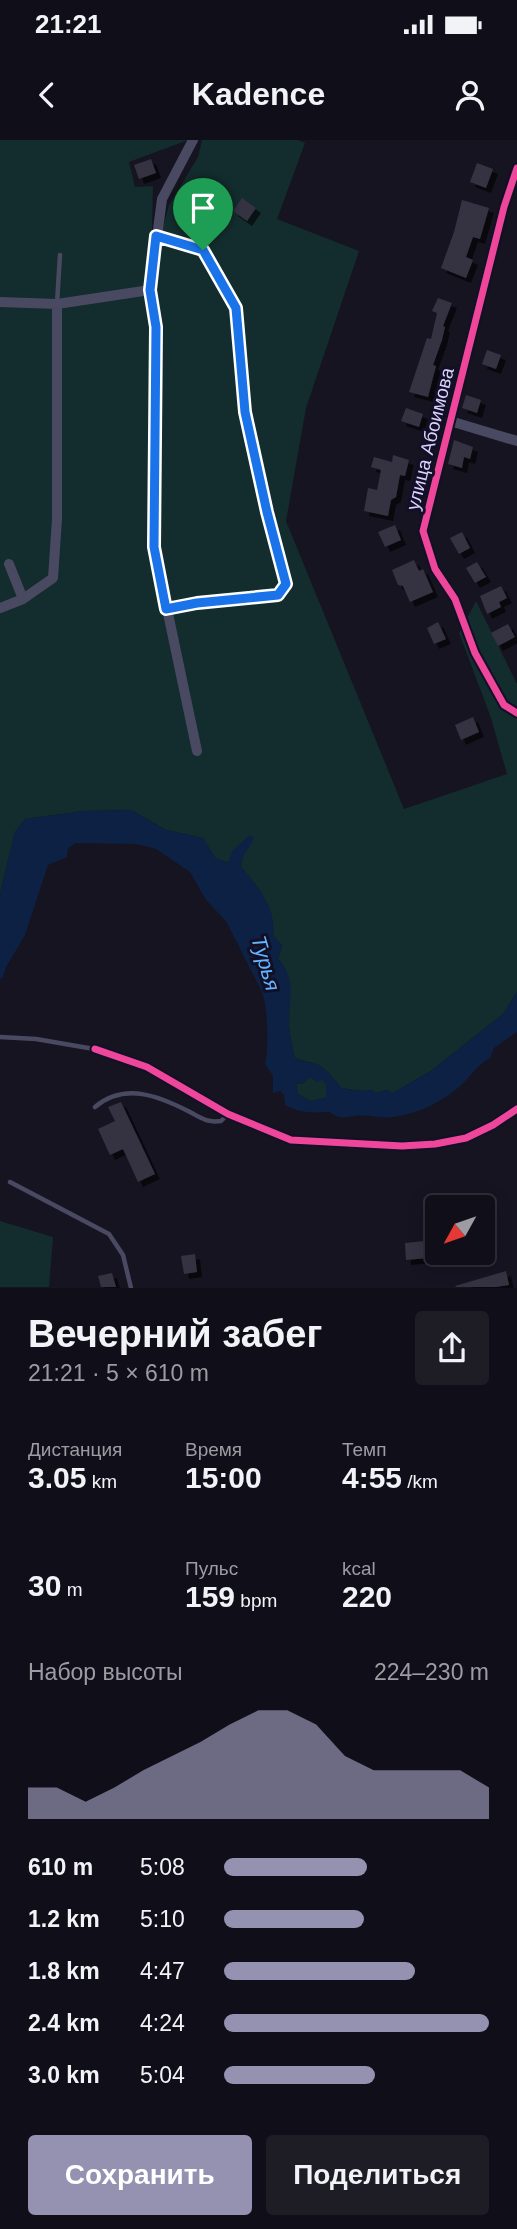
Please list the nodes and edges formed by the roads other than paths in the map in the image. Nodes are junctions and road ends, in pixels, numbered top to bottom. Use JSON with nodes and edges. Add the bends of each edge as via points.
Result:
{"nodes":[{"id":1,"x":193,"y":140,"type":"edge"},
{"id":2,"x":517,"y":168,"type":"edge"},
{"id":3,"x":504,"y":207,"type":"junction"},
{"id":4,"x":517,"y":211,"type":"edge"},
{"id":5,"x":156,"y":236,"type":"junction"},
{"id":6,"x":60,"y":255,"type":"dead end"},
{"id":7,"x":150,"y":290,"type":"junction"},
{"id":8,"x":0,"y":302,"type":"edge"},
{"id":9,"x":57,"y":304,"type":"junction"},
{"id":10,"x":450,"y":421,"type":"junction"},
{"id":11,"x":517,"y":441,"type":"edge"},
{"id":12,"x":9,"y":564,"type":"dead end"},
{"id":13,"x":23,"y":599,"type":"junction"},
{"id":14,"x":0,"y":608,"type":"edge"},
{"id":15,"x":166,"y":609,"type":"junction"},
{"id":16,"x":517,"y":713,"type":"edge"},
{"id":17,"x":197,"y":751,"type":"dead end"},
{"id":18,"x":0,"y":1037,"type":"edge"},
{"id":19,"x":95,"y":1049,"type":"joint"},
{"id":20,"x":96,"y":1107,"type":"dead end"},
{"id":21,"x":517,"y":1109,"type":"edge"},
{"id":22,"x":228,"y":1114,"type":"junction"},
{"id":23,"x":10,"y":1182,"type":"dead end"},
{"id":24,"x":131,"y":1287,"type":"edge"}],
"edges":[{"from":1,"to":5,"type":"street","via":[[162,199]]},
{"from":2,"to":3,"type":"street","name":"улица Абоимова"},
{"from":3,"to":4,"type":"street"},
{"from":3,"to":10,"type":"street","name":"улица Абоимова"},
{"from":5,"to":7,"type":"street"},
{"from":5,"to":15,"type":"street","via":[[203,250],[236,308],[245,412],[286,584],[278,595]]},
{"from":6,"to":9,"type":"lane"},
{"from":7,"to":9,"type":"street"},
{"from":7,"to":15,"type":"street","via":[[156,327],[154,547]]},
{"from":8,"to":9,"type":"street"},
{"from":9,"to":13,"type":"street","via":[[53,578]]},
{"from":10,"to":11,"type":"street"},
{"from":10,"to":16,"type":"street","name":"улица Абоимова","via":[[423,531],[435,569],[455,599],[475,653],[504,705]]},
{"from":12,"to":13,"type":"street"},
{"from":13,"to":14,"type":"street"},
{"from":15,"to":17,"type":"street"},
{"from":18,"to":19,"type":"lane"},
{"from":19,"to":22,"type":"street","via":[[147,1068]]},
{"from":20,"to":22,"type":"lane","via":[[114,1096],[142,1093],[208,1122],[220,1121]]},
{"from":21,"to":22,"type":"street","via":[[466,1138],[402,1146],[291,1140]]},
{"from":23,"to":24,"type":"lane","via":[[109,1234],[123,1255]]}]}
